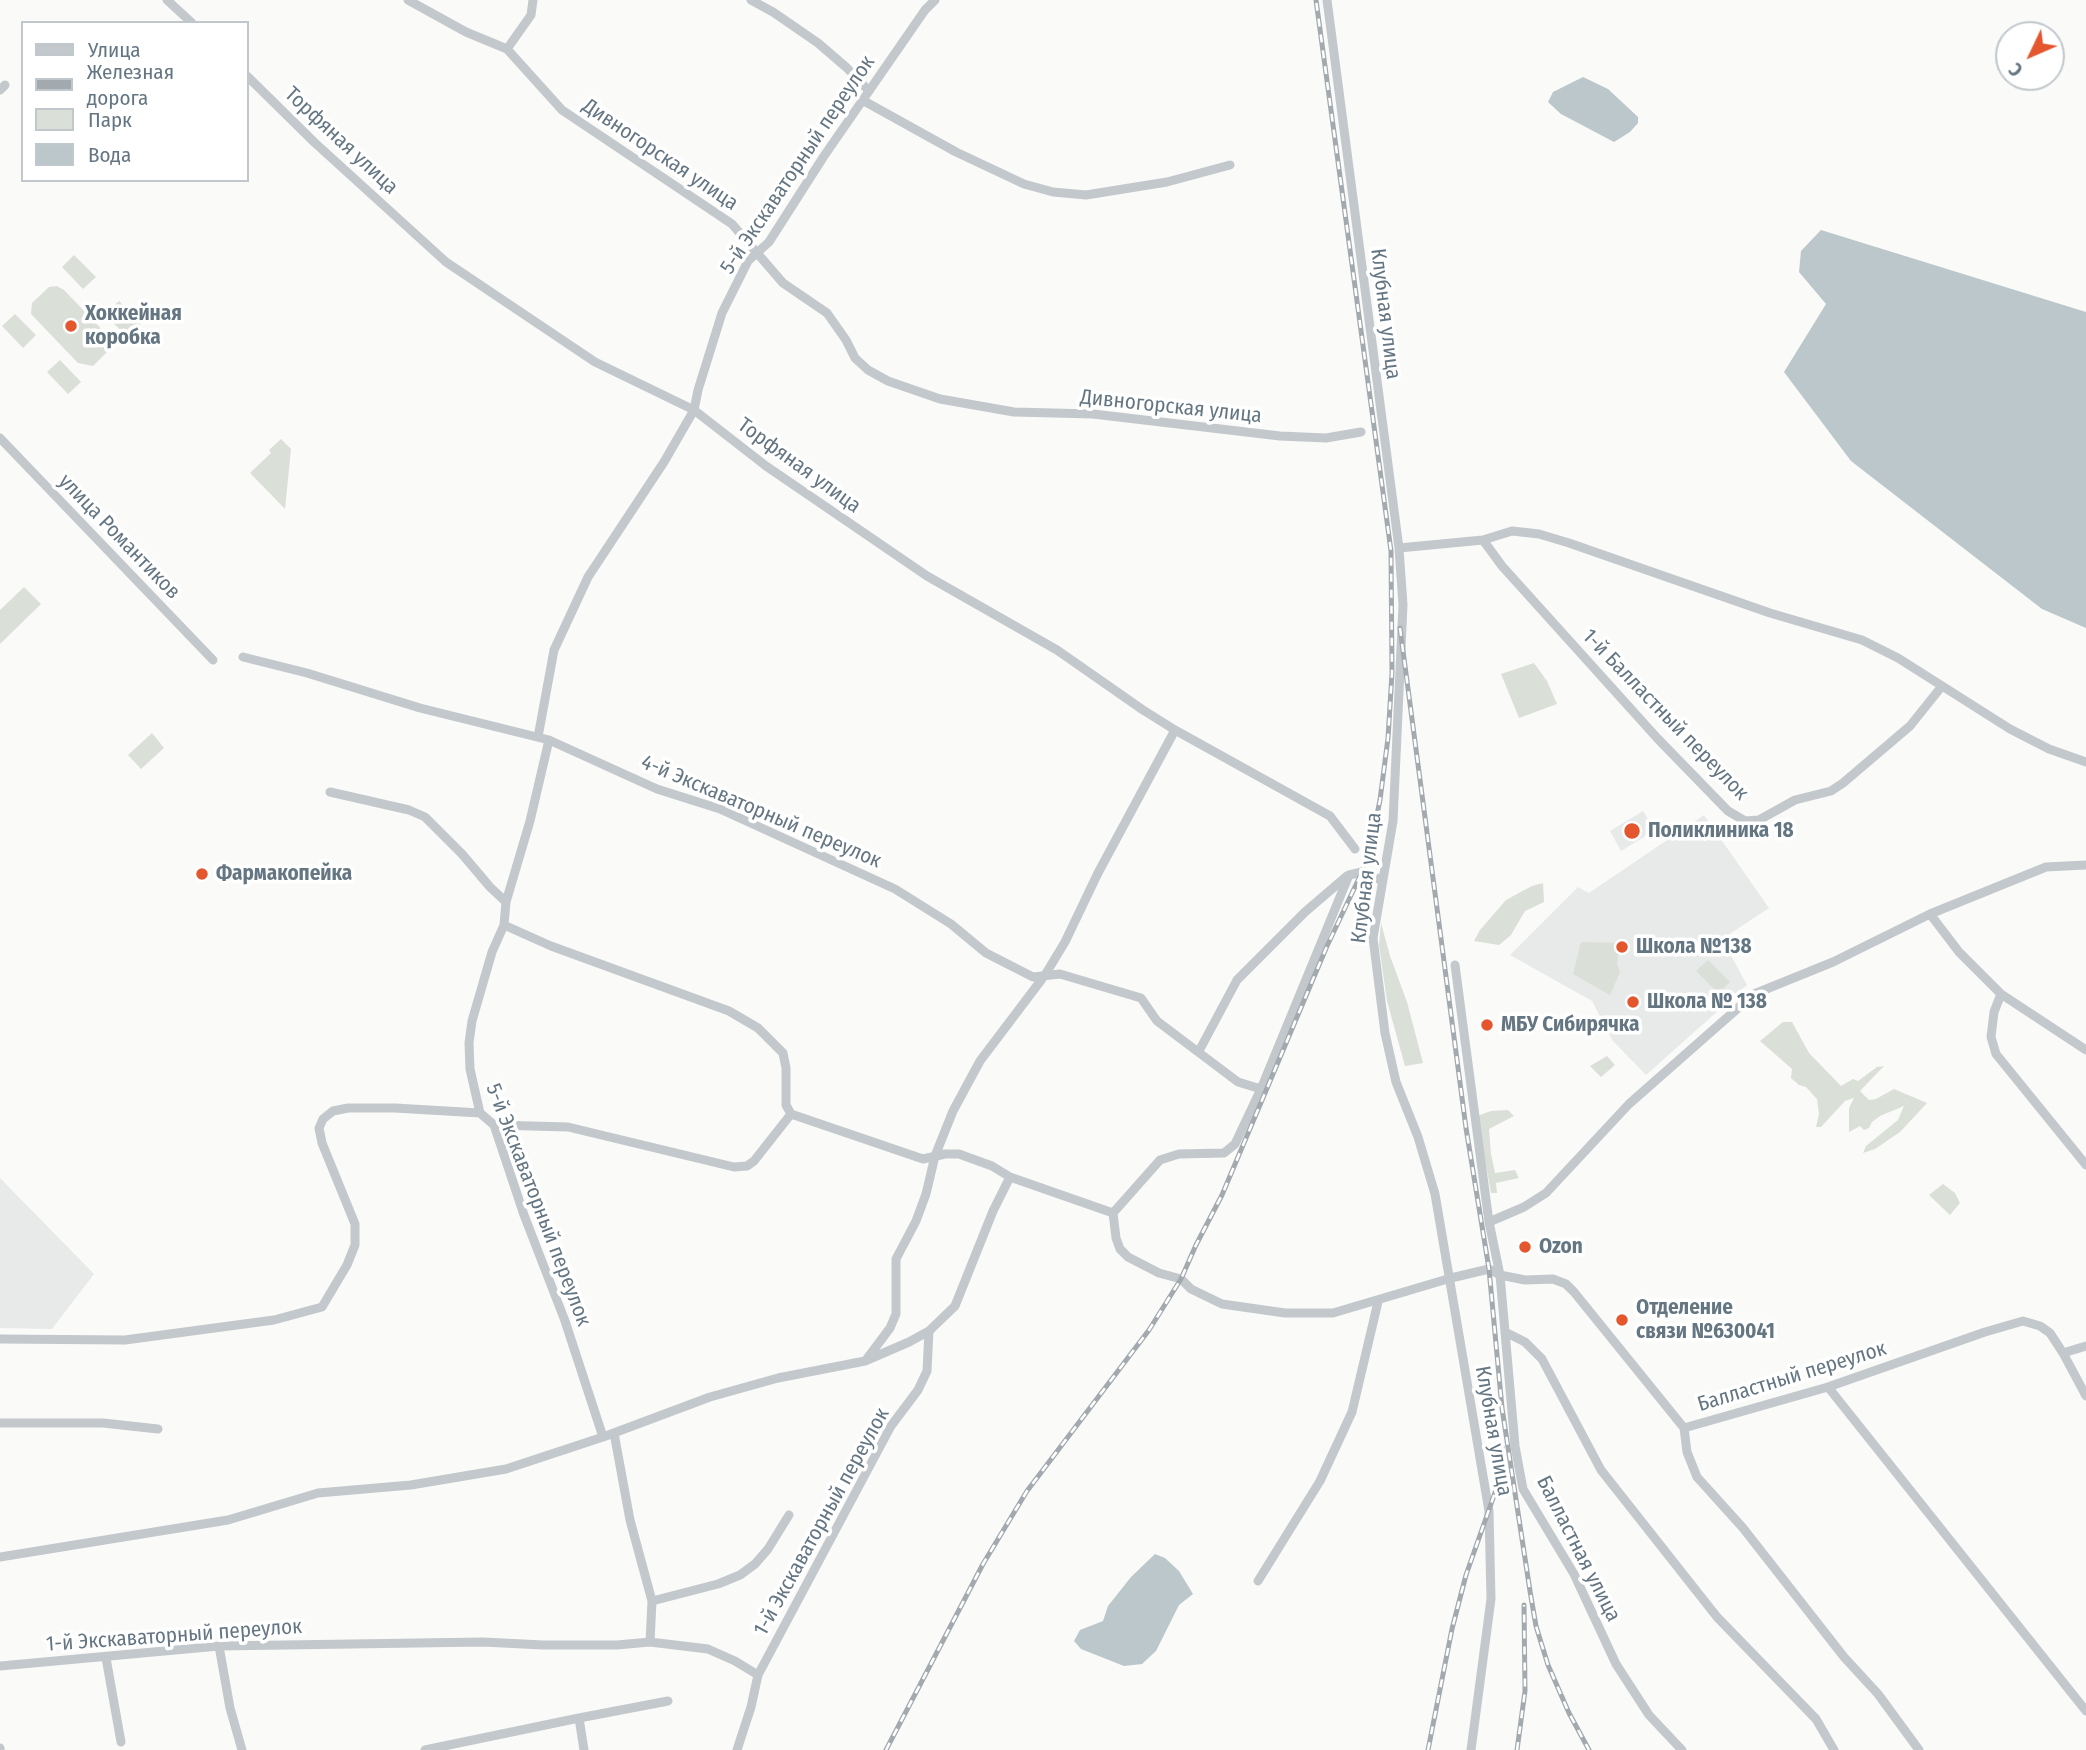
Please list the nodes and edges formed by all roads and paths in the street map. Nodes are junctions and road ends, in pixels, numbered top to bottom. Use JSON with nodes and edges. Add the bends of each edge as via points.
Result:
{"nodes":[{"id":1,"x":167,"y":0,"type":"edge"},
{"id":2,"x":408,"y":0,"type":"edge"},
{"id":3,"x":533,"y":0,"type":"edge"},
{"id":4,"x":751,"y":0,"type":"edge"},
{"id":5,"x":935,"y":0,"type":"edge"},
{"id":6,"x":1327,"y":0,"type":"edge"},
{"id":7,"x":190,"y":21,"type":"edge"},
{"id":8,"x":507,"y":49,"type":"junction"},
{"id":9,"x":248,"y":77,"type":"edge"},
{"id":10,"x":869,"y":91,"type":"junction"},
{"id":11,"x":864,"y":101,"type":"junction"},
{"id":12,"x":1230,"y":165,"type":"dead end"},
{"id":13,"x":757,"y":253,"type":"junction"},
{"id":14,"x":694,"y":410,"type":"junction"},
{"id":15,"x":1361,"y":432,"type":"dead end"},
{"id":16,"x":0,"y":438,"type":"edge"},
{"id":17,"x":1483,"y":540,"type":"junction"},
{"id":18,"x":1399,"y":548,"type":"junction"},
{"id":19,"x":243,"y":657,"type":"dead end"},
{"id":20,"x":213,"y":660,"type":"dead end"},
{"id":21,"x":1942,"y":686,"type":"junction"},
{"id":22,"x":1175,"y":730,"type":"junction"},
{"id":23,"x":538,"y":737,"type":"junction"},
{"id":24,"x":549,"y":740,"type":"junction"},
{"id":25,"x":2086,"y":762,"type":"edge"},
{"id":26,"x":330,"y":792,"type":"dead end"},
{"id":27,"x":1355,"y":849,"type":"dead end"},
{"id":28,"x":2086,"y":865,"type":"edge"},
{"id":29,"x":1349,"y":875,"type":"junction"},
{"id":30,"x":1381,"y":880,"type":"junction"},
{"id":31,"x":506,"y":902,"type":"junction"},
{"id":32,"x":1930,"y":914,"type":"junction"},
{"id":33,"x":504,"y":925,"type":"junction"},
{"id":34,"x":1455,"y":965,"type":"dead end"},
{"id":35,"x":1045,"y":975,"type":"junction"},
{"id":36,"x":2001,"y":994,"type":"junction"},
{"id":37,"x":2086,"y":1050,"type":"edge"},
{"id":38,"x":1199,"y":1051,"type":"junction"},
{"id":39,"x":1262,"y":1089,"type":"junction"},
{"id":40,"x":480,"y":1113,"type":"junction"},
{"id":41,"x":791,"y":1114,"type":"junction"},
{"id":42,"x":494,"y":1125,"type":"junction"},
{"id":43,"x":935,"y":1157,"type":"junction"},
{"id":44,"x":2086,"y":1165,"type":"edge"},
{"id":45,"x":1010,"y":1177,"type":"junction"},
{"id":46,"x":1113,"y":1213,"type":"junction"},
{"id":47,"x":1489,"y":1222,"type":"junction"},
{"id":48,"x":1500,"y":1275,"type":"junction"},
{"id":49,"x":1451,"y":1278,"type":"junction"},
{"id":50,"x":1378,"y":1301,"type":"junction"},
{"id":51,"x":929,"y":1331,"type":"junction"},
{"id":52,"x":1505,"y":1332,"type":"junction"},
{"id":53,"x":0,"y":1339,"type":"edge"},
{"id":54,"x":2086,"y":1346,"type":"edge"},
{"id":55,"x":2063,"y":1353,"type":"junction"},
{"id":56,"x":865,"y":1361,"type":"junction"},
{"id":57,"x":1828,"y":1387,"type":"junction"},
{"id":58,"x":2086,"y":1396,"type":"edge"},
{"id":59,"x":0,"y":1423,"type":"edge"},
{"id":60,"x":1684,"y":1428,"type":"junction"},
{"id":61,"x":158,"y":1429,"type":"dead end"},
{"id":62,"x":614,"y":1433,"type":"junction"},
{"id":63,"x":603,"y":1437,"type":"junction"},
{"id":64,"x":789,"y":1515,"type":"dead end"},
{"id":65,"x":0,"y":1557,"type":"edge"},
{"id":66,"x":1258,"y":1581,"type":"dead end"},
{"id":67,"x":652,"y":1601,"type":"junction"},
{"id":68,"x":650,"y":1642,"type":"junction"},
{"id":69,"x":219,"y":1646,"type":"junction"},
{"id":70,"x":106,"y":1658,"type":"junction"},
{"id":71,"x":0,"y":1666,"type":"edge"},
{"id":72,"x":758,"y":1675,"type":"junction"},
{"id":73,"x":668,"y":1701,"type":"dead end"},
{"id":74,"x":2086,"y":1711,"type":"edge"},
{"id":75,"x":579,"y":1718,"type":"junction"},
{"id":76,"x":121,"y":1742,"type":"dead end"},
{"id":77,"x":242,"y":1750,"type":"edge"},
{"id":78,"x":425,"y":1750,"type":"edge"},
{"id":79,"x":584,"y":1750,"type":"edge"},
{"id":80,"x":737,"y":1750,"type":"edge"},
{"id":81,"x":1471,"y":1750,"type":"edge"},
{"id":82,"x":1682,"y":1750,"type":"edge"},
{"id":83,"x":1834,"y":1750,"type":"edge"},
{"id":84,"x":1919,"y":1750,"type":"edge"}],
"edges":[{"from":1,"to":7,"type":"street"},
{"from":2,"to":8,"type":"street","name":"Дивногорская улица"},
{"from":3,"to":8,"type":"street","via":[[531,15]]},
{"from":4,"to":10,"type":"street","via":[[818,43]]},
{"from":5,"to":10,"type":"street","name":"5-й Экскаваторный переулок"},
{"from":6,"to":18,"type":"street","name":"Клубная улица"},
{"from":8,"to":13,"type":"street","name":"Дивногорская улица","via":[[562,110],[732,224]]},
{"from":9,"to":14,"type":"street","name":"Торфяная улица","via":[[446,262],[595,362]]},
{"from":10,"to":11,"type":"street","name":"5-й Экскаваторный переулок"},
{"from":11,"to":12,"type":"street","via":[[956,152],[1024,184],[1053,192],[1086,195],[1167,182]]},
{"from":11,"to":13,"type":"street","name":"5-й Экскаваторный переулок"},
{"from":13,"to":14,"type":"street","name":"5-й Экскаваторный переулок","via":[[748,261],[722,313]]},
{"from":13,"to":15,"type":"street","name":"Дивногорская улица","via":[[783,283],[827,313],[868,370],[940,399],[1014,412],[1093,414],[1266,435],[1326,438]]},
{"from":14,"to":22,"type":"street","name":"Торфяная улица","via":[[852,527],[1057,650]]},
{"from":14,"to":23,"type":"street","name":"5-й Экскаваторный переулок","via":[[588,577],[554,650]]},
{"from":16,"to":20,"type":"street","name":"улица Романтиков"},
{"from":17,"to":18,"type":"street"},
{"from":17,"to":21,"type":"street","via":[[1513,531],[1569,543],[1862,640]]},
{"from":17,"to":21,"type":"street","name":"1-й Балластный переулок","via":[[1658,739],[1728,811],[1745,821],[1759,820],[1795,800],[1831,791],[1843,783],[1910,726]]},
{"from":18,"to":30,"type":"street","name":"Клубная улица","via":[[1404,605],[1400,695],[1393,821]]},
{"from":19,"to":23,"type":"street","name":"4-й Экскаваторный переулок"},
{"from":21,"to":25,"type":"street","via":[[2010,729]]},
{"from":22,"to":27,"type":"street","name":"Торфяная улица","via":[[1330,816]]},
{"from":22,"to":35,"type":"street"},
{"from":23,"to":24,"type":"street","name":"4-й Экскаваторный переулок"},
{"from":24,"to":31,"type":"street","name":"5-й Экскаваторный переулок"},
{"from":24,"to":35,"type":"street","name":"4-й Экскаваторный переулок","via":[[657,789],[720,809],[895,889],[951,924],[986,953],[1033,977]]},
{"from":26,"to":31,"type":"street","via":[[425,817]]},
{"from":28,"to":32,"type":"street","via":[[2046,867]]},
{"from":29,"to":30,"type":"street","via":[[1362,872]]},
{"from":29,"to":38,"type":"street","via":[[1237,980]]},
{"from":29,"to":39,"type":"street"},
{"from":30,"to":49,"type":"street","name":"Клубная улица","via":[[1373,938],[1385,1033],[1396,1082],[1435,1194]]},
{"from":31,"to":33,"type":"street","name":"5-й Экскаваторный переулок"},
{"from":32,"to":36,"type":"street","via":[[1959,952]]},
{"from":32,"to":47,"type":"street","via":[[1833,962],[1754,994],[1629,1104],[1546,1193]]},
{"from":33,"to":40,"type":"street","name":"5-й Экскаваторный переулок","via":[[492,953],[469,1043]]},
{"from":33,"to":41,"type":"street","via":[[729,1011],[758,1028],[783,1053],[786,1105]]},
{"from":34,"to":47,"type":"street","name":"Балластная улица"},
{"from":35,"to":38,"type":"street","name":"4-й Экскаваторный переулок","via":[[1060,974],[1141,999],[1157,1021]]},
{"from":35,"to":43,"type":"street","via":[[980,1061]]},
{"from":36,"to":37,"type":"street"},
{"from":36,"to":44,"type":"street","via":[[1991,1037],[1996,1054]]},
{"from":38,"to":39,"type":"street","name":"4-й Экскаваторный переулок","via":[[1238,1082]]},
{"from":39,"to":46,"type":"street","via":[[1235,1144],[1224,1153],[1179,1154],[1160,1160]]},
{"from":40,"to":42,"type":"street","name":"5-й Экскаваторный переулок"},
{"from":40,"to":53,"type":"street","via":[[348,1108],[323,1119],[319,1128],[322,1143],[355,1224],[355,1245],[322,1307],[274,1320],[125,1340]]},
{"from":41,"to":42,"type":"street","via":[[754,1161],[734,1167],[568,1127]]},
{"from":41,"to":43,"type":"street","via":[[908,1155]]},
{"from":42,"to":63,"type":"street","name":"5-й Экскаваторный переулок"},
{"from":43,"to":45,"type":"street","via":[[959,1154]]},
{"from":43,"to":56,"type":"street","via":[[916,1221],[896,1259],[896,1314]]},
{"from":45,"to":46,"type":"street"},
{"from":45,"to":51,"type":"street","via":[[955,1306]]},
{"from":46,"to":50,"type":"street","name":"Балластный переулок","via":[[1116,1238],[1128,1257],[1181,1279],[1222,1304],[1285,1313],[1333,1313]]},
{"from":47,"to":48,"type":"street","name":"Балластная улица"},
{"from":48,"to":49,"type":"street","name":"Балластный переулок","via":[[1489,1269]]},
{"from":48,"to":52,"type":"street","name":"Балластная улица"},
{"from":48,"to":60,"type":"street","name":"Балластный переулок","via":[[1566,1284]]},
{"from":49,"to":50,"type":"street","name":"Балластный переулок"},
{"from":49,"to":81,"type":"street","name":"Клубная улица","via":[[1489,1511],[1491,1599]]},
{"from":50,"to":66,"type":"street","via":[[1352,1412],[1320,1481]]},
{"from":51,"to":56,"type":"street"},
{"from":51,"to":72,"type":"street","name":"1-й Экскаваторный переулок","via":[[927,1371],[918,1390],[891,1426]]},
{"from":52,"to":82,"type":"street","name":"Балластная улица","via":[[1523,1489],[1574,1574],[1616,1664],[1649,1715]]},
{"from":52,"to":83,"type":"street","via":[[1525,1342],[1542,1359],[1601,1470],[1717,1617],[1816,1719]]},
{"from":54,"to":55,"type":"street"},
{"from":55,"to":57,"type":"street","name":"Балластный переулок","via":[[2050,1333],[2023,1321]]},
{"from":55,"to":58,"type":"street","name":"Балластный переулок"},
{"from":56,"to":62,"type":"street","via":[[710,1397]]},
{"from":57,"to":60,"type":"street","name":"Балластный переулок"},
{"from":57,"to":74,"type":"street"},
{"from":59,"to":61,"type":"street","via":[[103,1423]]},
{"from":60,"to":84,"type":"street","via":[[1697,1477],[1878,1694]]},
{"from":62,"to":63,"type":"street"},
{"from":62,"to":67,"type":"street","via":[[630,1520]]},
{"from":63,"to":65,"type":"street","via":[[506,1469],[411,1485],[317,1493],[228,1520]]},
{"from":64,"to":67,"type":"street","via":[[768,1549],[740,1575]]},
{"from":67,"to":68,"type":"street"},
{"from":68,"to":69,"type":"street","name":"1-й Экскаваторный переулок"},
{"from":68,"to":72,"type":"street","name":"1-й Экскаваторный переулок","via":[[708,1649]]},
{"from":69,"to":70,"type":"street","name":"1-й Экскаваторный переулок"},
{"from":69,"to":77,"type":"street"},
{"from":70,"to":71,"type":"street","name":"1-й Экскаваторный переулок"},
{"from":70,"to":76,"type":"street"},
{"from":72,"to":80,"type":"street"},
{"from":73,"to":75,"type":"street"},
{"from":75,"to":78,"type":"street"},
{"from":75,"to":79,"type":"street"}]}
